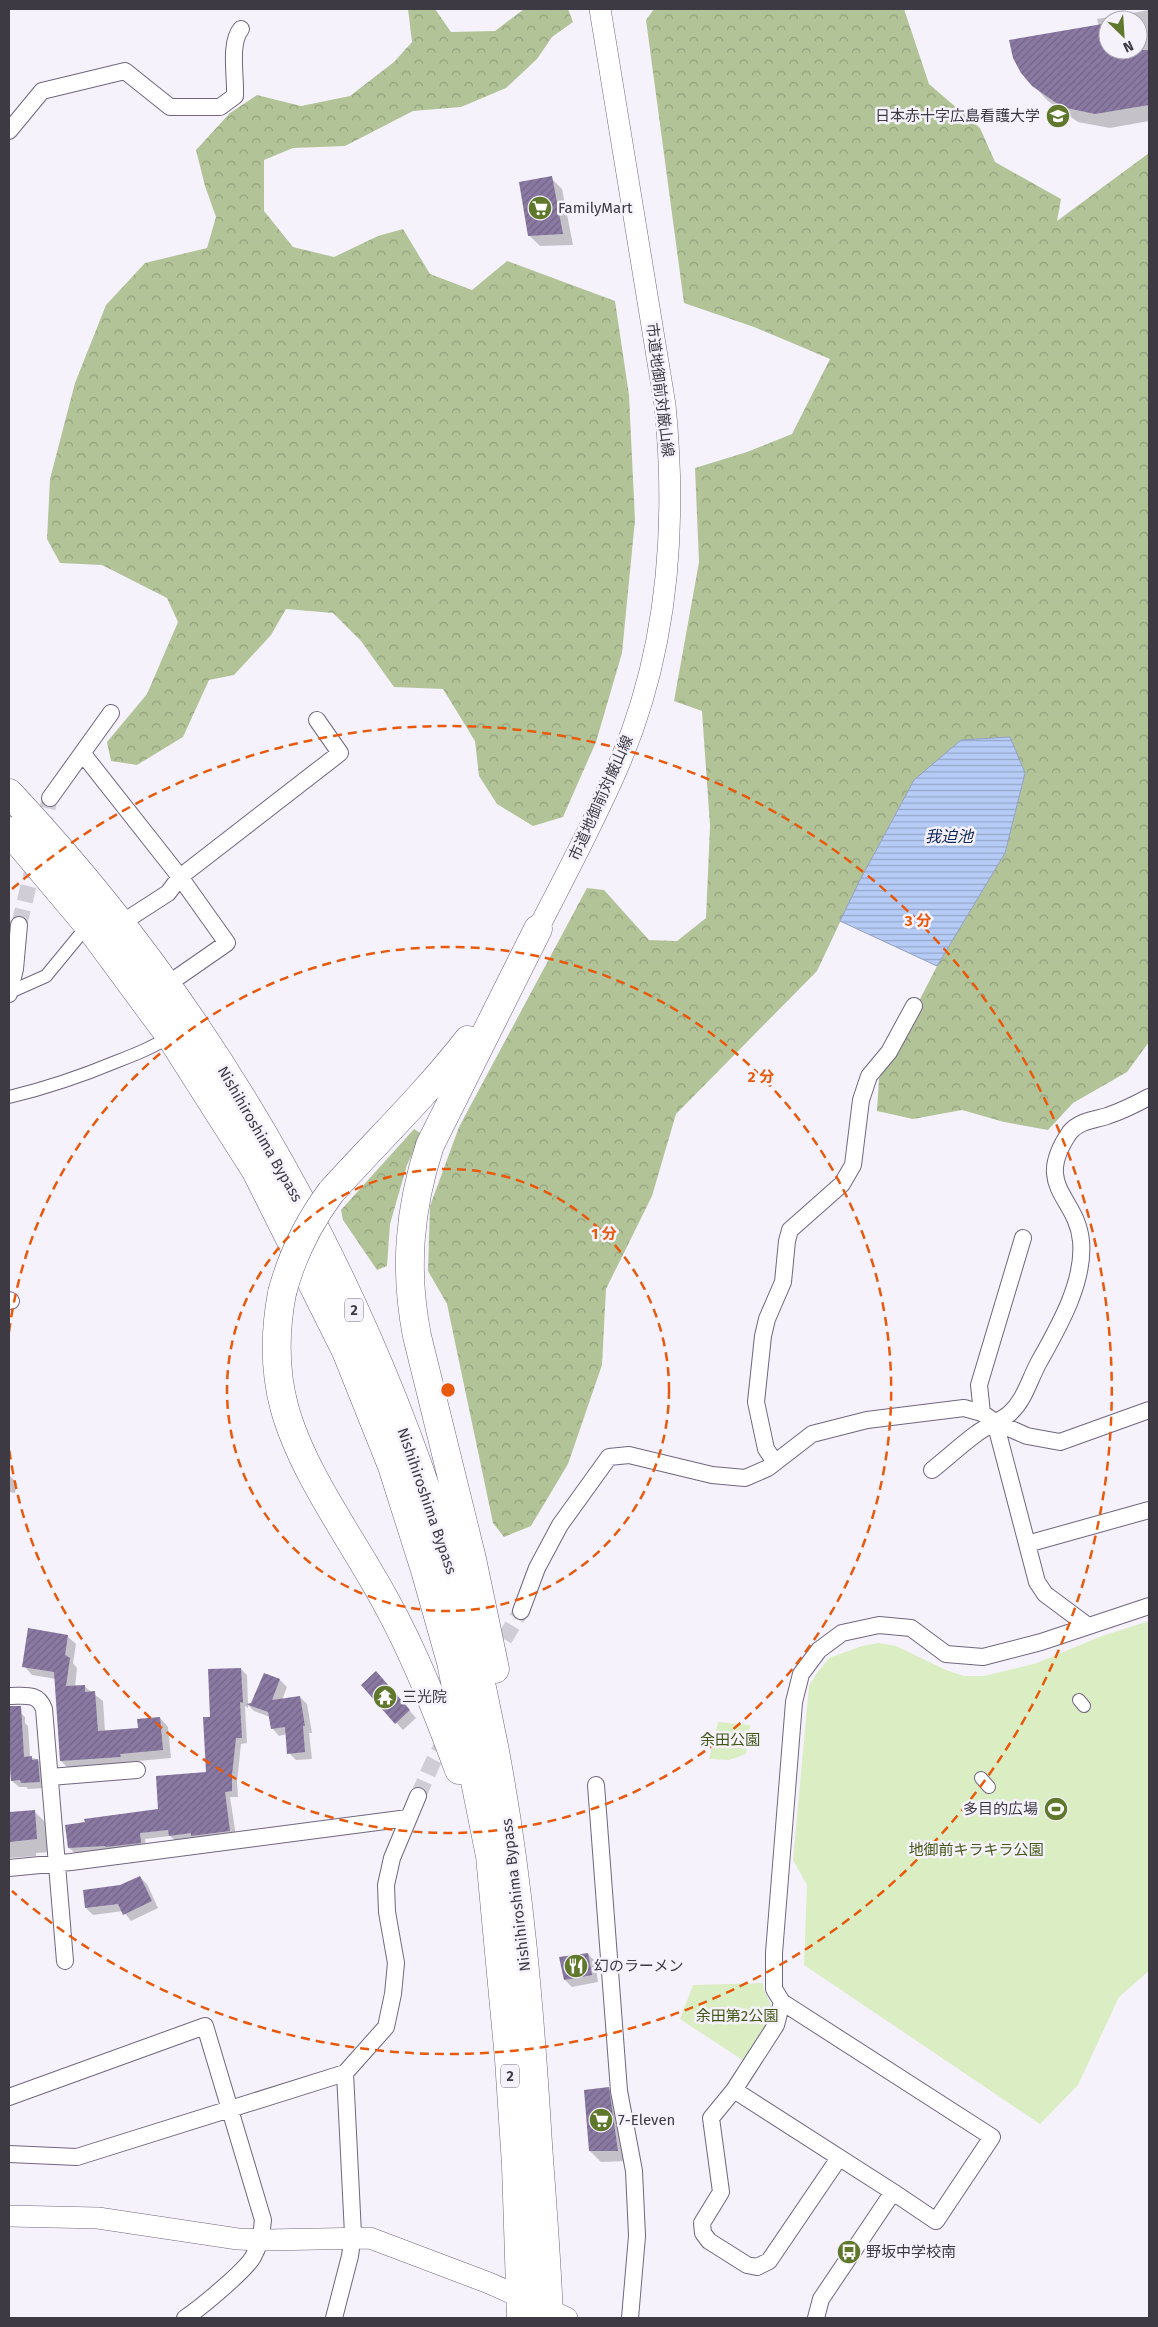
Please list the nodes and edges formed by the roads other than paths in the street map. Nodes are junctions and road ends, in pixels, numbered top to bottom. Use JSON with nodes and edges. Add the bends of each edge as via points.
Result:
{"nodes":[{"id":1,"x":600,"y":9,"type":"edge"},
{"id":2,"x":241,"y":30,"type":"dead end"},
{"id":3,"x":9,"y":131,"type":"edge"},
{"id":4,"x":111,"y":712,"type":"dead end"},
{"id":5,"x":317,"y":720,"type":"dead end"},
{"id":6,"x":83,"y":754,"type":"junction"},
{"id":7,"x":9,"y":793,"type":"edge"},
{"id":8,"x":50,"y":798,"type":"tunnel mouth"},
{"id":9,"x":9,"y":830,"type":"edge"},
{"id":10,"x":180,"y":877,"type":"junction"},
{"id":11,"x":120,"y":924,"type":"junction"},
{"id":12,"x":19,"y":925,"type":"tunnel mouth"},
{"id":13,"x":88,"y":925,"type":"junction"},
{"id":14,"x":538,"y":929,"type":"junction"},
{"id":15,"x":178,"y":977,"type":"dead end"},
{"id":16,"x":9,"y":993,"type":"edge"},
{"id":17,"x":914,"y":1006,"type":"dead end"},
{"id":18,"x":170,"y":1036,"type":"junction"},
{"id":19,"x":9,"y":1096,"type":"edge"},
{"id":20,"x":1149,"y":1098,"type":"edge"},
{"id":21,"x":1016,"y":1244,"type":"dead end"},
{"id":22,"x":1149,"y":1410,"type":"edge"},
{"id":23,"x":988,"y":1417,"type":"junction"},
{"id":24,"x":775,"y":1462,"type":"junction"},
{"id":25,"x":932,"y":1470,"type":"dead end"},
{"id":26,"x":1149,"y":1510,"type":"edge"},
{"id":27,"x":1026,"y":1544,"type":"junction"},
{"id":28,"x":1149,"y":1606,"type":"edge"},
{"id":29,"x":521,"y":1611,"type":"tunnel mouth"},
{"id":30,"x":1088,"y":1626,"type":"junction"},
{"id":31,"x":9,"y":1696,"type":"edge"},
{"id":32,"x":137,"y":1770,"type":"dead end"},
{"id":33,"x":50,"y":1777,"type":"junction"},
{"id":34,"x":596,"y":1784,"type":"dead end"},
{"id":35,"x":418,"y":1796,"type":"tunnel mouth"},
{"id":36,"x":408,"y":1818,"type":"junction"},
{"id":37,"x":490,"y":1856,"type":"junction"},
{"id":38,"x":57,"y":1864,"type":"junction"},
{"id":39,"x":9,"y":1868,"type":"edge"},
{"id":40,"x":519,"y":1909,"type":"junction"},
{"id":41,"x":65,"y":1961,"type":"dead end"},
{"id":42,"x":782,"y":2002,"type":"junction"},
{"id":43,"x":346,"y":2074,"type":"junction"},
{"id":44,"x":734,"y":2090,"type":"junction"},
{"id":45,"x":9,"y":2097,"type":"edge"},
{"id":46,"x":231,"y":2110,"type":"junction"},
{"id":47,"x":9,"y":2154,"type":"edge"},
{"id":48,"x":839,"y":2158,"type":"junction"},
{"id":49,"x":892,"y":2192,"type":"junction"},
{"id":50,"x":9,"y":2216,"type":"edge"},
{"id":51,"x":353,"y":2237,"type":"junction"},
{"id":52,"x":260,"y":2240,"type":"junction"},
{"id":53,"x":521,"y":2308,"type":"edge"},
{"id":54,"x":555,"y":2316,"type":"edge"},
{"id":55,"x":184,"y":2318,"type":"edge"},
{"id":56,"x":334,"y":2318,"type":"edge"},
{"id":57,"x":630,"y":2318,"type":"edge"},
{"id":58,"x":816,"y":2318,"type":"edge"}],
"edges":[{"from":1,"to":14,"type":"street","name":"市道地御前対厳山線","via":[[665,404],[671,513],[657,639],[642,701],[621,761]]},
{"from":2,"to":3,"type":"street","via":[[236,35],[234,49],[235,96],[220,108],[170,107],[126,71],[42,91]]},
{"from":4,"to":6,"type":"street"},
{"from":5,"to":10,"type":"street","via":[[340,753]]},
{"from":6,"to":8,"type":"street"},
{"from":6,"to":10,"type":"street"},
{"from":7,"to":11,"type":"highway","name":"Nishihiroshima Bypass","number":"2"},
{"from":9,"to":13,"type":"highway","name":"Nishihiroshima Bypass","number":"2"},
{"from":10,"to":11,"type":"street","via":[[168,893]]},
{"from":10,"to":15,"type":"street","via":[[227,943]]},
{"from":11,"to":40,"type":"highway","name":"Nishihiroshima Bypass","number":"2","via":[[191,1021],[280,1164],[332,1264],[382,1375],[437,1524],[468,1632],[495,1751]]},
{"from":12,"to":16,"type":"street"},
{"from":13,"to":16,"type":"street","via":[[46,976]]},
{"from":13,"to":18,"type":"highway","name":"Nishihiroshima Bypass","number":"2"},
{"from":14,"to":37,"type":"highway","bridge":true,"via":[[505,987],[443,1073],[331,1192],[306,1229],[288,1271],[276,1338],[283,1405],[298,1447],[385,1598],[429,1688]]},
{"from":14,"to":40,"type":"highway","via":[[430,1145],[420,1176],[409,1240],[409,1282],[414,1320],[496,1672],[511,1786]]},
{"from":17,"to":24,"type":"street","via":[[889,1052],[869,1076],[860,1100],[854,1165],[842,1184],[790,1230],[786,1242],[783,1282],[763,1336],[756,1402],[766,1449]]},
{"from":18,"to":19,"type":"street","via":[[157,1045],[106,1066],[43,1089]]},
{"from":18,"to":37,"type":"highway","name":"Nishihiroshima Bypass","number":"2","via":[[256,1172],[346,1351],[392,1466],[451,1662]]},
{"from":20,"to":23,"type":"street","via":[[1074,1127],[1062,1145],[1057,1158],[1057,1186],[1078,1225],[1082,1242],[1076,1282],[1054,1338],[1038,1363],[1027,1391],[1008,1414]]},
{"from":21,"to":23,"type":"street","via":[[979,1385]]},
{"from":22,"to":23,"type":"street","via":[[1060,1442],[1027,1436]]},
{"from":23,"to":24,"type":"street","via":[[964,1408],[837,1426],[812,1434]]},
{"from":23,"to":25,"type":"street","via":[[977,1433]]},
{"from":23,"to":27,"type":"street"},
{"from":24,"to":29,"type":"street","via":[[745,1478],[712,1475],[629,1455],[609,1457],[560,1524],[537,1568]]},
{"from":26,"to":27,"type":"street"},
{"from":27,"to":30,"type":"street","via":[[1037,1582],[1045,1594]]},
{"from":28,"to":30,"type":"street"},
{"from":30,"to":42,"type":"street","via":[[983,1657],[946,1654],[911,1628],[878,1625],[842,1633],[819,1650],[802,1674],[794,1702],[774,1953],[774,1989]]},
{"from":31,"to":33,"type":"street","via":[[36,1697],[42,1702]]},
{"from":32,"to":33,"type":"street"},
{"from":33,"to":38,"type":"street"},
{"from":34,"to":57,"type":"street","via":[[619,2091],[634,2171],[637,2236]]},
{"from":35,"to":36,"type":"street"},
{"from":36,"to":38,"type":"street"},
{"from":36,"to":43,"type":"street","via":[[392,1858],[386,1885],[396,1963],[386,2027]]},
{"from":37,"to":53,"type":"highway","name":"Nishihiroshima Bypass","number":"2","via":[[509,2059]]},
{"from":38,"to":39,"type":"street"},
{"from":38,"to":41,"type":"street"},
{"from":40,"to":54,"type":"highway","name":"Nishihiroshima Bypass","number":"2"},
{"from":42,"to":44,"type":"street","via":[[776,2026]]},
{"from":42,"to":49,"type":"street","via":[[992,2137],[936,2221]]},
{"from":43,"to":46,"type":"street"},
{"from":43,"to":51,"type":"street"},
{"from":44,"to":48,"type":"street"},
{"from":44,"to":48,"type":"street","via":[[711,2118],[721,2192],[702,2223],[703,2233],[709,2241],[748,2265],[757,2267],[769,2261]]},
{"from":45,"to":46,"type":"street","via":[[204,2026]]},
{"from":46,"to":47,"type":"street","via":[[77,2157]]},
{"from":46,"to":52,"type":"street","via":[[264,2220]]},
{"from":48,"to":49,"type":"street"},
{"from":49,"to":58,"type":"street","via":[[821,2300]]},
{"from":50,"to":52,"type":"street","via":[[98,2218]]},
{"from":51,"to":52,"type":"street"},
{"from":51,"to":53,"type":"street","via":[[375,2239],[489,2283]]},
{"from":51,"to":56,"type":"street"},
{"from":52,"to":55,"type":"street","via":[[252,2258],[198,2310]]},
{"from":53,"to":54,"type":"street"}]}
